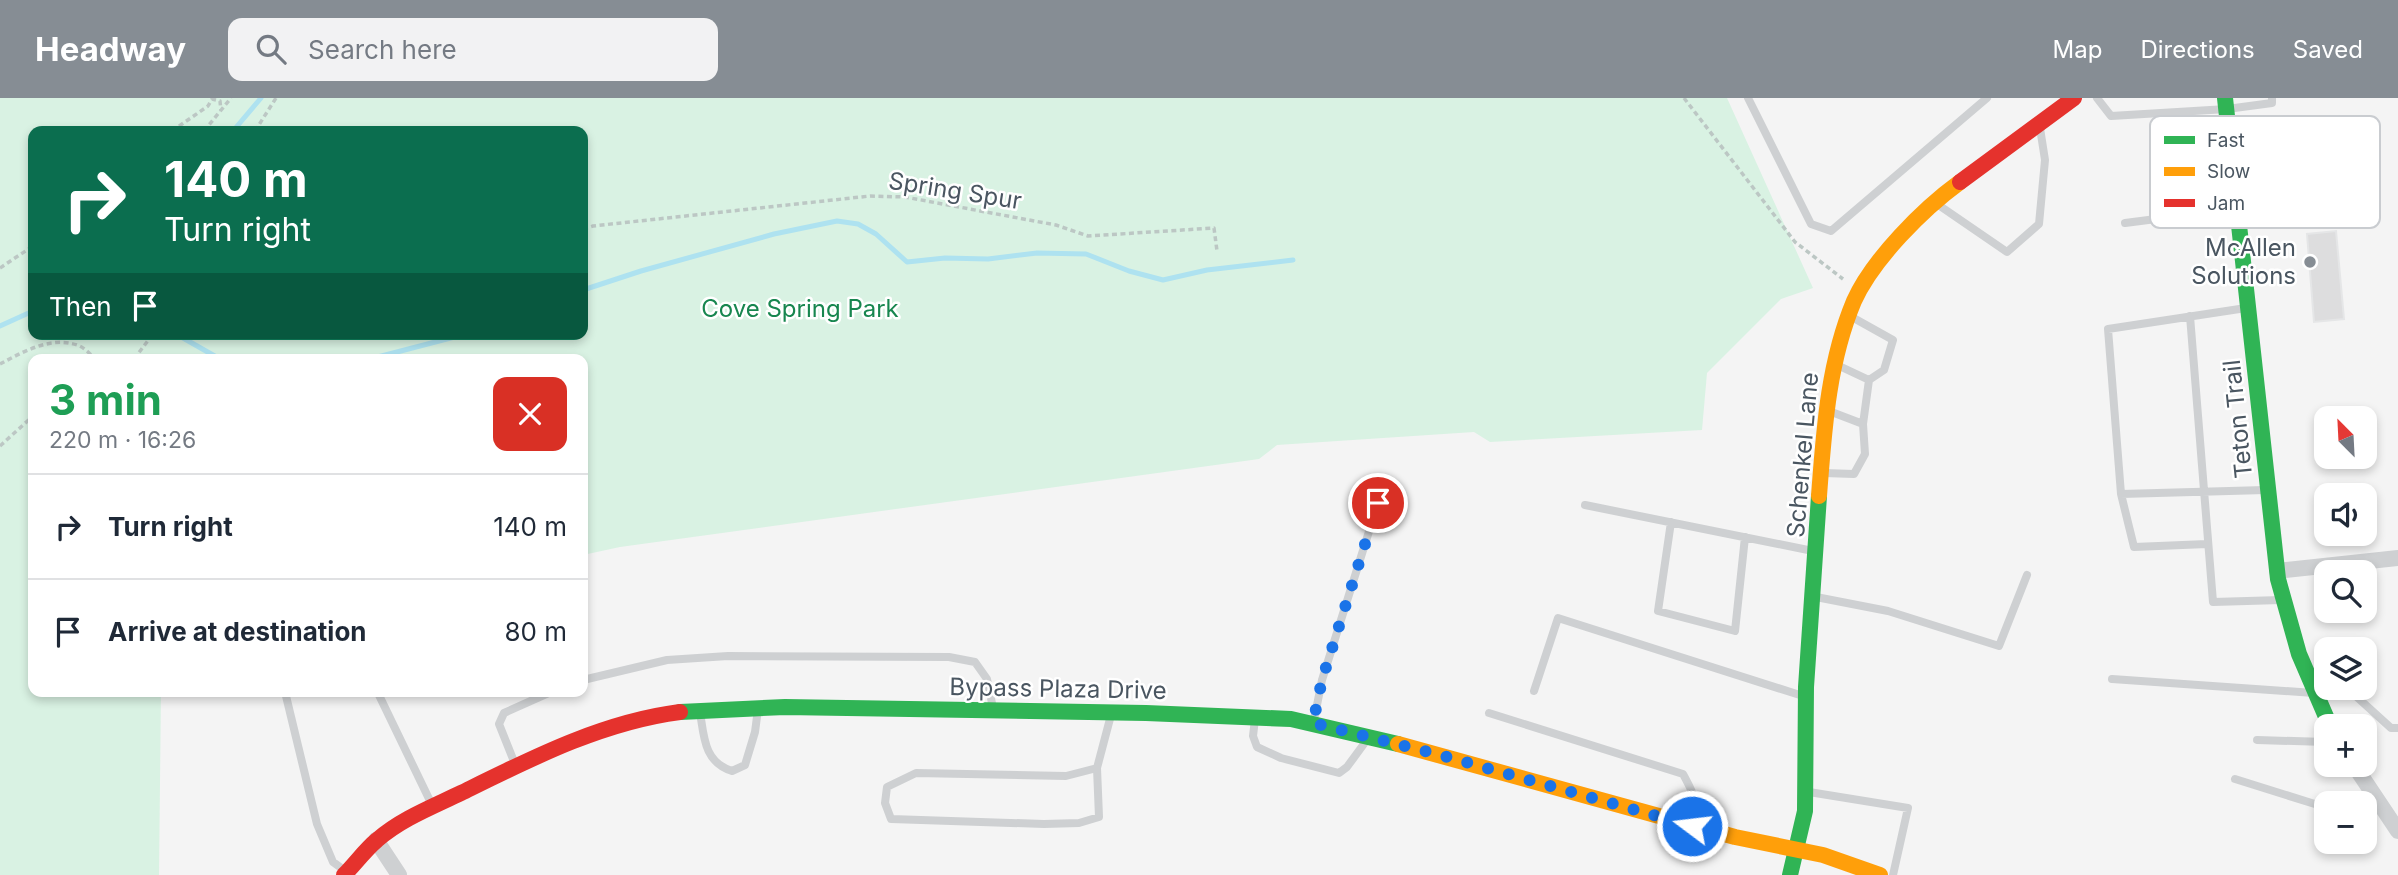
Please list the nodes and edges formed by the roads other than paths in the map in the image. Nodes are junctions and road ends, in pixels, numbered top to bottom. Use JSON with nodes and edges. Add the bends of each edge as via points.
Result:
{"nodes":[{"id":1,"x":1748,"y":98,"type":"edge"},
{"id":2,"x":1987,"y":98,"type":"edge"},
{"id":3,"x":2074,"y":98,"type":"edge"},
{"id":4,"x":2097,"y":98,"type":"edge"},
{"id":5,"x":2272,"y":98,"type":"edge"},
{"id":6,"x":2226,"y":104,"type":"edge"},
{"id":7,"x":2039,"y":122,"type":"junction"},
{"id":8,"x":1934,"y":202,"type":"junction"},
{"id":9,"x":2150,"y":220,"type":"edge"},
{"id":10,"x":2125,"y":223,"type":"dead end"},
{"id":11,"x":2239,"y":228,"type":"edge"},
{"id":12,"x":2249,"y":308,"type":"junction"},
{"id":13,"x":1850,"y":316,"type":"junction"},
{"id":14,"x":2190,"y":316,"type":"junction"},
{"id":15,"x":1834,"y":364,"type":"junction"},
{"id":16,"x":1869,"y":380,"type":"junction"},
{"id":17,"x":1826,"y":410,"type":"junction"},
{"id":18,"x":1863,"y":424,"type":"junction"},
{"id":19,"x":1821,"y":473,"type":"junction"},
{"id":20,"x":2268,"y":489,"type":"junction"},
{"id":21,"x":2203,"y":493,"type":"junction"},
{"id":22,"x":2121,"y":494,"type":"junction"},
{"id":23,"x":1378,"y":503,"type":"dead end"},
{"id":24,"x":1585,"y":505,"type":"dead end"},
{"id":25,"x":1671,"y":522,"type":"junction"},
{"id":26,"x":1745,"y":537,"type":"junction"},
{"id":27,"x":2207,"y":544,"type":"junction"},
{"id":28,"x":1816,"y":551,"type":"junction"},
{"id":29,"x":2398,"y":558,"type":"edge"},
{"id":30,"x":2277,"y":571,"type":"junction"},
{"id":31,"x":2027,"y":575,"type":"dead end"},
{"id":32,"x":1813,"y":597,"type":"junction"},
{"id":33,"x":2282,"y":600,"type":"junction"},
{"id":34,"x":588,"y":679,"type":"edge"},
{"id":35,"x":2112,"y":679,"type":"dead end"},
{"id":36,"x":1534,"y":691,"type":"dead end"},
{"id":37,"x":2314,"y":693,"type":"joint"},
{"id":38,"x":286,"y":697,"type":"edge"},
{"id":39,"x":380,"y":697,"type":"edge"},
{"id":40,"x":540,"y":697,"type":"edge"},
{"id":41,"x":1805,"y":697,"type":"junction"},
{"id":42,"x":2360,"y":700,"type":"edge"},
{"id":43,"x":758,"y":707,"type":"junction"},
{"id":44,"x":700,"y":709,"type":"junction"},
{"id":45,"x":994,"y":710,"type":"junction"},
{"id":46,"x":1112,"y":712,"type":"junction"},
{"id":47,"x":1489,"y":713,"type":"dead end"},
{"id":48,"x":1255,"y":716,"type":"junction"},
{"id":49,"x":1313,"y":723,"type":"junction"},
{"id":50,"x":2398,"y":727,"type":"edge"},
{"id":51,"x":1370,"y":736,"type":"junction"},
{"id":52,"x":2257,"y":740,"type":"dead end"},
{"id":53,"x":2314,"y":742,"type":"edge"},
{"id":54,"x":516,"y":766,"type":"junction"},
{"id":55,"x":1097,"y":768,"type":"junction"},
{"id":56,"x":2362,"y":777,"type":"edge"},
{"id":57,"x":2235,"y":779,"type":"dead end"},
{"id":58,"x":1806,"y":792,"type":"junction"},
{"id":59,"x":2314,"y":804,"type":"edge"},
{"id":60,"x":432,"y":806,"type":"junction"},
{"id":61,"x":2382,"y":808,"type":"edge"},
{"id":62,"x":1692,"y":826,"type":"junction"},
{"id":63,"x":2398,"y":831,"type":"edge"},
{"id":64,"x":376,"y":840,"type":"junction"},
{"id":65,"x":1797,"y":850,"type":"junction"},
{"id":66,"x":345,"y":873,"type":"edge"},
{"id":67,"x":1870,"y":873,"type":"edge"},
{"id":68,"x":399,"y":875,"type":"edge"},
{"id":69,"x":1790,"y":875,"type":"edge"},
{"id":70,"x":1893,"y":875,"type":"edge"}],
"edges":[{"from":1,"to":2,"type":"lane","via":[[1811,224],[1830,230]]},
{"from":3,"to":7,"type":"street","name":"Schenkel Lane"},
{"from":4,"to":6,"type":"lane","via":[[2111,117]]},
{"from":5,"to":6,"type":"lane","via":[[2272,103]]},
{"from":7,"to":8,"type":"street","name":"Schenkel Lane"},
{"from":7,"to":8,"type":"lane","via":[[2045,160],[2039,224],[2007,252]]},
{"from":8,"to":13,"type":"street","name":"Schenkel Lane","via":[[1884,254],[1858,292]]},
{"from":9,"to":10,"type":"lane"},
{"from":11,"to":12,"type":"street","name":"Teton Trail"},
{"from":12,"to":14,"type":"lane"},
{"from":12,"to":20,"type":"street","name":"Teton Trail"},
{"from":13,"to":15,"type":"street","name":"Schenkel Lane"},
{"from":13,"to":16,"type":"lane","via":[[1893,340],[1884,370]]},
{"from":14,"to":21,"type":"lane"},
{"from":14,"to":22,"type":"lane","via":[[2108,329]]},
{"from":15,"to":16,"type":"lane"},
{"from":15,"to":17,"type":"street","name":"Schenkel Lane"},
{"from":16,"to":18,"type":"lane"},
{"from":17,"to":18,"type":"lane"},
{"from":17,"to":19,"type":"street","name":"Schenkel Lane"},
{"from":18,"to":19,"type":"lane","via":[[1865,454],[1854,474]]},
{"from":19,"to":28,"type":"street","name":"Schenkel Lane"},
{"from":20,"to":21,"type":"lane"},
{"from":20,"to":30,"type":"street","name":"Teton Trail"},
{"from":21,"to":22,"type":"lane"},
{"from":21,"to":27,"type":"lane"},
{"from":22,"to":27,"type":"lane","via":[[2134,547]]},
{"from":23,"to":49,"type":"lane","via":[[1322,680]]},
{"from":24,"to":25,"type":"lane"},
{"from":25,"to":26,"type":"lane"},
{"from":25,"to":26,"type":"lane","via":[[1658,611],[1735,631]]},
{"from":26,"to":28,"type":"lane"},
{"from":27,"to":33,"type":"lane","via":[[2213,602]]},
{"from":28,"to":32,"type":"street","name":"Schenkel Lane"},
{"from":29,"to":30,"type":"street"},
{"from":30,"to":33,"type":"street","name":"Teton Trail"},
{"from":31,"to":32,"type":"lane","via":[[1998,646],[1888,611]]},
{"from":32,"to":41,"type":"street","name":"Schenkel Lane"},
{"from":33,"to":37,"type":"street","name":"Teton Trail"},
{"from":34,"to":45,"type":"lane","via":[[667,660],[728,656],[948,657],[975,662],[987,679]]},
{"from":35,"to":37,"type":"lane"},
{"from":36,"to":41,"type":"lane","via":[[1558,618]]},
{"from":38,"to":66,"type":"lane","via":[[317,824],[333,862]]},
{"from":39,"to":60,"type":"lane"},
{"from":40,"to":54,"type":"lane","via":[[504,713],[499,724]]},
{"from":41,"to":58,"type":"street","name":"Schenkel Lane"},
{"from":42,"to":50,"type":"lane","via":[[2391,728]]},
{"from":43,"to":44,"type":"street","name":"Bypass Plaza Drive"},
{"from":43,"to":44,"type":"lane","via":[[745,765],[732,771],[719,767],[706,748]]},
{"from":43,"to":45,"type":"street","name":"Bypass Plaza Drive"},
{"from":44,"to":54,"type":"street","name":"Bypass Plaza Drive","via":[[610,728]]},
{"from":45,"to":46,"type":"street","name":"Bypass Plaza Drive"},
{"from":46,"to":48,"type":"street","name":"Bypass Plaza Drive"},
{"from":46,"to":55,"type":"lane"},
{"from":47,"to":62,"type":"lane","via":[[1683,774],[1698,813]]},
{"from":48,"to":49,"type":"street","name":"Bypass Plaza Drive"},
{"from":48,"to":51,"type":"lane","via":[[1257,747],[1280,758],[1339,773]]},
{"from":49,"to":51,"type":"street","name":"Bypass Plaza Drive"},
{"from":51,"to":62,"type":"street","name":"Bypass Plaza Drive"},
{"from":52,"to":53,"type":"lane"},
{"from":54,"to":60,"type":"street","name":"Bypass Plaza Drive"},
{"from":55,"to":55,"type":"lane","via":[[1066,776],[916,773],[887,787],[885,803],[891,818],[1079,823],[1099,817]]},
{"from":56,"to":61,"type":"street"},
{"from":57,"to":59,"type":"lane"},
{"from":58,"to":65,"type":"street","name":"Schenkel Lane"},
{"from":58,"to":70,"type":"lane","via":[[1908,808]]},
{"from":60,"to":64,"type":"street","name":"Bypass Plaza Drive"},
{"from":61,"to":63,"type":"street"},
{"from":62,"to":65,"type":"street","name":"Bypass Plaza Drive"},
{"from":64,"to":66,"type":"street","name":"Bypass Plaza Drive"},
{"from":64,"to":68,"type":"street"},
{"from":65,"to":67,"type":"street","name":"Bypass Plaza Drive"},
{"from":65,"to":69,"type":"street","name":"Schenkel Lane"}]}
